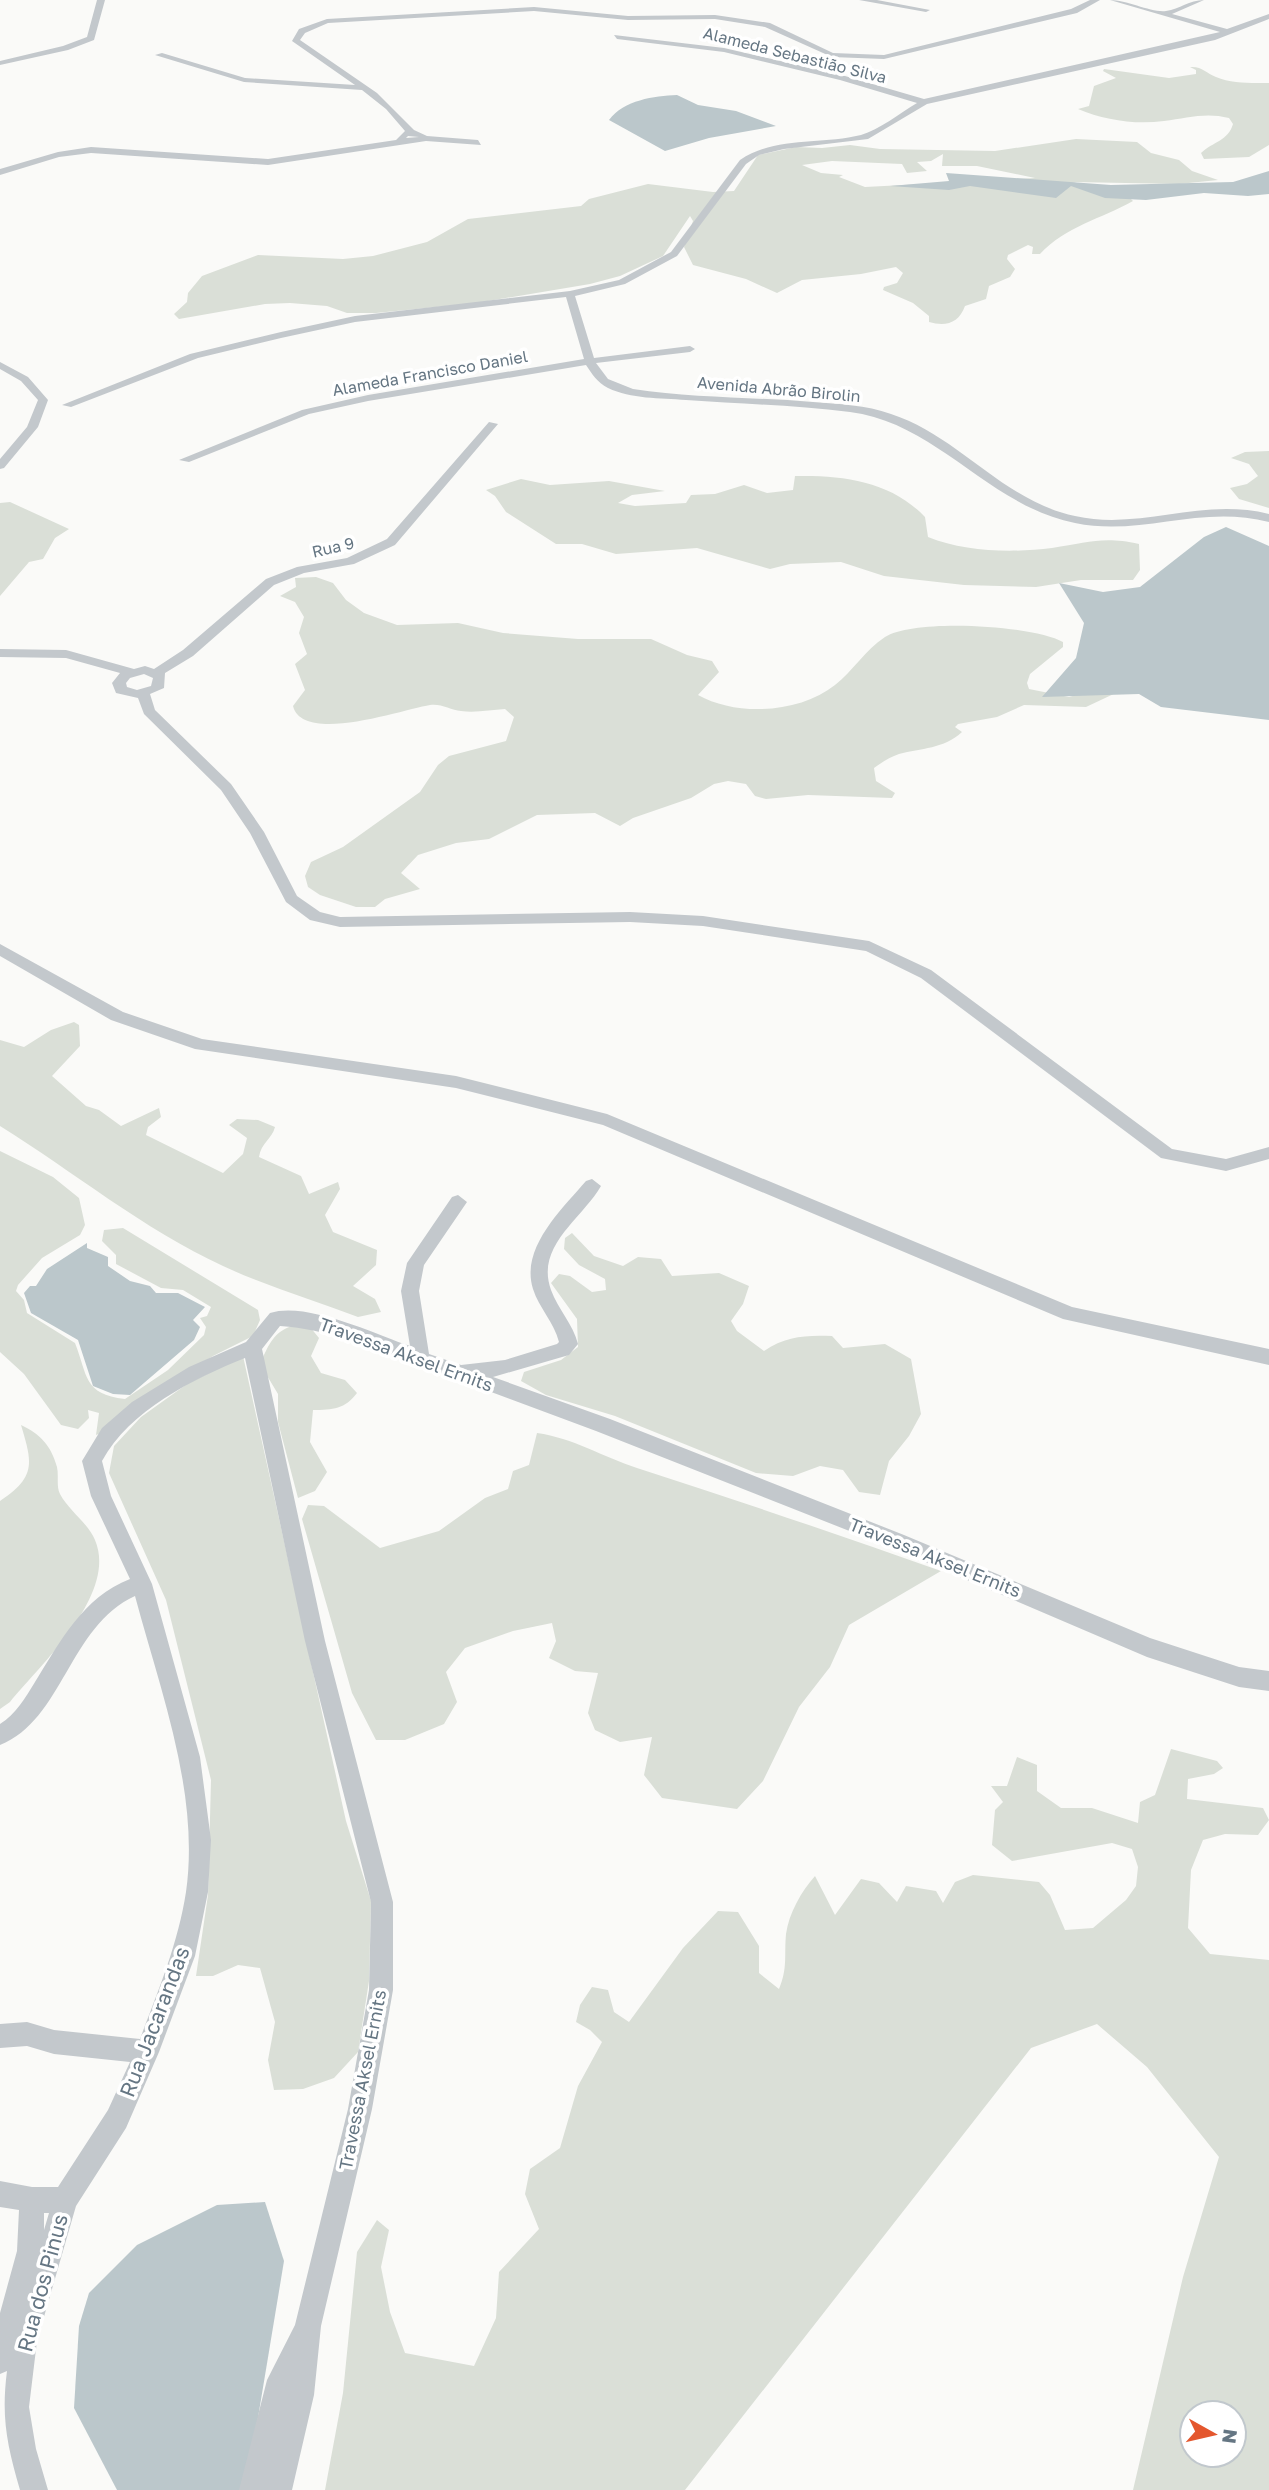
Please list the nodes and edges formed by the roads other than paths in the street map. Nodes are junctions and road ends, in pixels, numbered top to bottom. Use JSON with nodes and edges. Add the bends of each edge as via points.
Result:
{"nodes":[{"id":1,"x":102,"y":0,"type":"edge"},
{"id":2,"x":863,"y":0,"type":"edge"},
{"id":3,"x":1096,"y":0,"type":"edge"},
{"id":4,"x":1114,"y":0,"type":"edge"},
{"id":5,"x":1200,"y":0,"type":"edge"},
{"id":6,"x":926,"y":10,"type":"dead end"},
{"id":7,"x":1166,"y":14,"type":"junction"},
{"id":8,"x":1269,"y":16,"type":"edge"},
{"id":9,"x":1228,"y":32,"type":"junction"},
{"id":10,"x":617,"y":37,"type":"dead end"},
{"id":11,"x":159,"y":55,"type":"dead end"},
{"id":12,"x":0,"y":63,"type":"edge"},
{"id":13,"x":362,"y":88,"type":"junction"},
{"id":14,"x":924,"y":102,"type":"junction"},
{"id":15,"x":411,"y":132,"type":"junction"},
{"id":16,"x":425,"y":138,"type":"junction"},
{"id":17,"x":404,"y":141,"type":"junction"},
{"id":18,"x":478,"y":143,"type":"dead end"},
{"id":19,"x":0,"y":172,"type":"edge"},
{"id":20,"x":570,"y":294,"type":"junction"},
{"id":21,"x":690,"y":349,"type":"dead end"},
{"id":22,"x":591,"y":361,"type":"junction"},
{"id":23,"x":0,"y":366,"type":"edge"},
{"id":24,"x":67,"y":405,"type":"dead end"},
{"id":25,"x":493,"y":424,"type":"dead end"},
{"id":26,"x":185,"y":460,"type":"dead end"},
{"id":27,"x":0,"y":466,"type":"edge"},
{"id":28,"x":1269,"y":518,"type":"edge"},
{"id":29,"x":0,"y":653,"type":"edge"},
{"id":30,"x":131,"y":672,"type":"junction"},
{"id":31,"x":156,"y":673,"type":"junction"},
{"id":32,"x":144,"y":694,"type":"junction"},
{"id":33,"x":0,"y":949,"type":"edge"},
{"id":34,"x":1269,"y":1153,"type":"edge"},
{"id":35,"x":592,"y":1185,"type":"dead end"},
{"id":36,"x":458,"y":1202,"type":"dead end"},
{"id":37,"x":252,"y":1347,"type":"junction"},
{"id":38,"x":1269,"y":1357,"type":"edge"},
{"id":39,"x":421,"y":1361,"type":"junction"},
{"id":40,"x":456,"y":1373,"type":"junction"},
{"id":41,"x":142,"y":1584,"type":"junction"},
{"id":42,"x":1269,"y":1681,"type":"edge"},
{"id":43,"x":0,"y":1735,"type":"edge"},
{"id":44,"x":0,"y":2036,"type":"edge"},
{"id":45,"x":147,"y":2052,"type":"junction"},
{"id":46,"x":0,"y":2194,"type":"edge"},
{"id":47,"x":32,"y":2200,"type":"junction"},
{"id":48,"x":65,"y":2200,"type":"junction"},
{"id":49,"x":308,"y":2326,"type":"junction"},
{"id":50,"x":0,"y":2361,"type":"edge"},
{"id":51,"x":34,"y":2490,"type":"edge"},
{"id":52,"x":253,"y":2490,"type":"edge"},
{"id":53,"x":278,"y":2490,"type":"edge"}],
"edges":[{"from":1,"to":12,"type":"street","via":[[91,38]]},
{"from":2,"to":6,"type":"street"},
{"from":3,"to":13,"type":"street","via":[[1074,11],[898,54],[861,58],[832,55],[767,25],[715,17],[620,17],[547,9],[327,21],[302,31],[296,41]]},
{"from":4,"to":7,"type":"street"},
{"from":5,"to":7,"type":"street"},
{"from":7,"to":9,"type":"street"},
{"from":8,"to":9,"type":"street"},
{"from":9,"to":14,"type":"street"},
{"from":10,"to":14,"type":"street","name":"Alameda Sebastião Silva","via":[[724,50]]},
{"from":11,"to":13,"type":"street","via":[[244,80]]},
{"from":13,"to":15,"type":"street"},
{"from":14,"to":20,"type":"street","via":[[865,137],[756,153],[743,162],[674,254],[622,282]]},
{"from":15,"to":16,"type":"street"},
{"from":15,"to":17,"type":"street","via":[[400,135]]},
{"from":16,"to":17,"type":"street"},
{"from":16,"to":18,"type":"street"},
{"from":17,"to":19,"type":"street","via":[[268,162],[92,150]]},
{"from":20,"to":22,"type":"street","name":"Avenida Abrão Birolin"},
{"from":20,"to":24,"type":"street","via":[[355,319],[281,335],[194,356]]},
{"from":21,"to":22,"type":"street","name":"Alameda Francisco Daniel"},
{"from":22,"to":26,"type":"street","name":"Alameda Francisco Daniel","via":[[430,386],[306,412]]},
{"from":22,"to":28,"type":"street","name":"Avenida Abrão Birolin","via":[[605,382],[636,391],[874,412],[923,433],[1015,497],[1064,517],[1119,523],[1209,510],[1248,510]]},
{"from":23,"to":27,"type":"street","via":[[33,386],[43,400],[34,425]]},
{"from":25,"to":31,"type":"street","name":"Rua 9","via":[[391,542],[350,561],[301,570],[270,582],[188,653]]},
{"from":29,"to":30,"type":"street","via":[[41,650],[80,654]]},
{"from":30,"to":31,"type":"street"},
{"from":30,"to":32,"type":"street","via":[[119,687],[126,693]]},
{"from":31,"to":32,"type":"street","via":[[160,684]]},
{"from":32,"to":34,"type":"street","via":[[149,710],[226,788],[257,832],[291,899],[315,916],[340,922],[630,917],[703,921],[869,946],[926,974],[1167,1154],[1226,1165]]},
{"from":33,"to":38,"type":"street","via":[[117,1016],[201,1045],[456,1082],[607,1120],[1069,1314]]},
{"from":35,"to":40,"type":"street","via":[[539,1259],[540,1287],[566,1330],[569,1344],[563,1350],[505,1368]]},
{"from":36,"to":39,"type":"street","via":[[416,1264],[410,1291]]},
{"from":37,"to":39,"type":"street","name":"Travessa Aksel Ernits","via":[[276,1318],[306,1320]]},
{"from":37,"to":41,"type":"street","name":"Rua Jacarandas","via":[[221,1358],[146,1404],[109,1434],[92,1461],[101,1496]]},
{"from":37,"to":49,"type":"street","name":"Travessa Aksel Ernits","via":[[315,1641],[382,1902],[382,1990],[360,2109]]},
{"from":39,"to":40,"type":"street","name":"Travessa Aksel Ernits"},
{"from":40,"to":42,"type":"street","name":"Travessa Aksel Ernits","via":[[603,1425],[871,1531],[1147,1647],[1239,1677]]},
{"from":41,"to":43,"type":"street","via":[[127,1587],[102,1605],[25,1717]]},
{"from":41,"to":45,"type":"street","name":"Rua Jacarandas","via":[[189,1757],[200,1840],[197,1892],[183,1956]]},
{"from":44,"to":45,"type":"street","via":[[27,2034],[54,2042]]},
{"from":45,"to":48,"type":"street","name":"Rua Jacarandas","via":[[117,2119]]},
{"from":46,"to":47,"type":"street"},
{"from":47,"to":48,"type":"street"},
{"from":47,"to":50,"type":"street","name":"Rua dos Pinus","via":[[30,2251]]},
{"from":48,"to":51,"type":"street","name":"Rua dos Pinus","via":[[24,2341],[16,2406]]},
{"from":49,"to":52,"type":"street","name":"Travessa Aksel Ernits","via":[[280,2380]]},
{"from":49,"to":53,"type":"street","name":"Travessa Aksel Ernits","via":[[301,2395]]}]}
